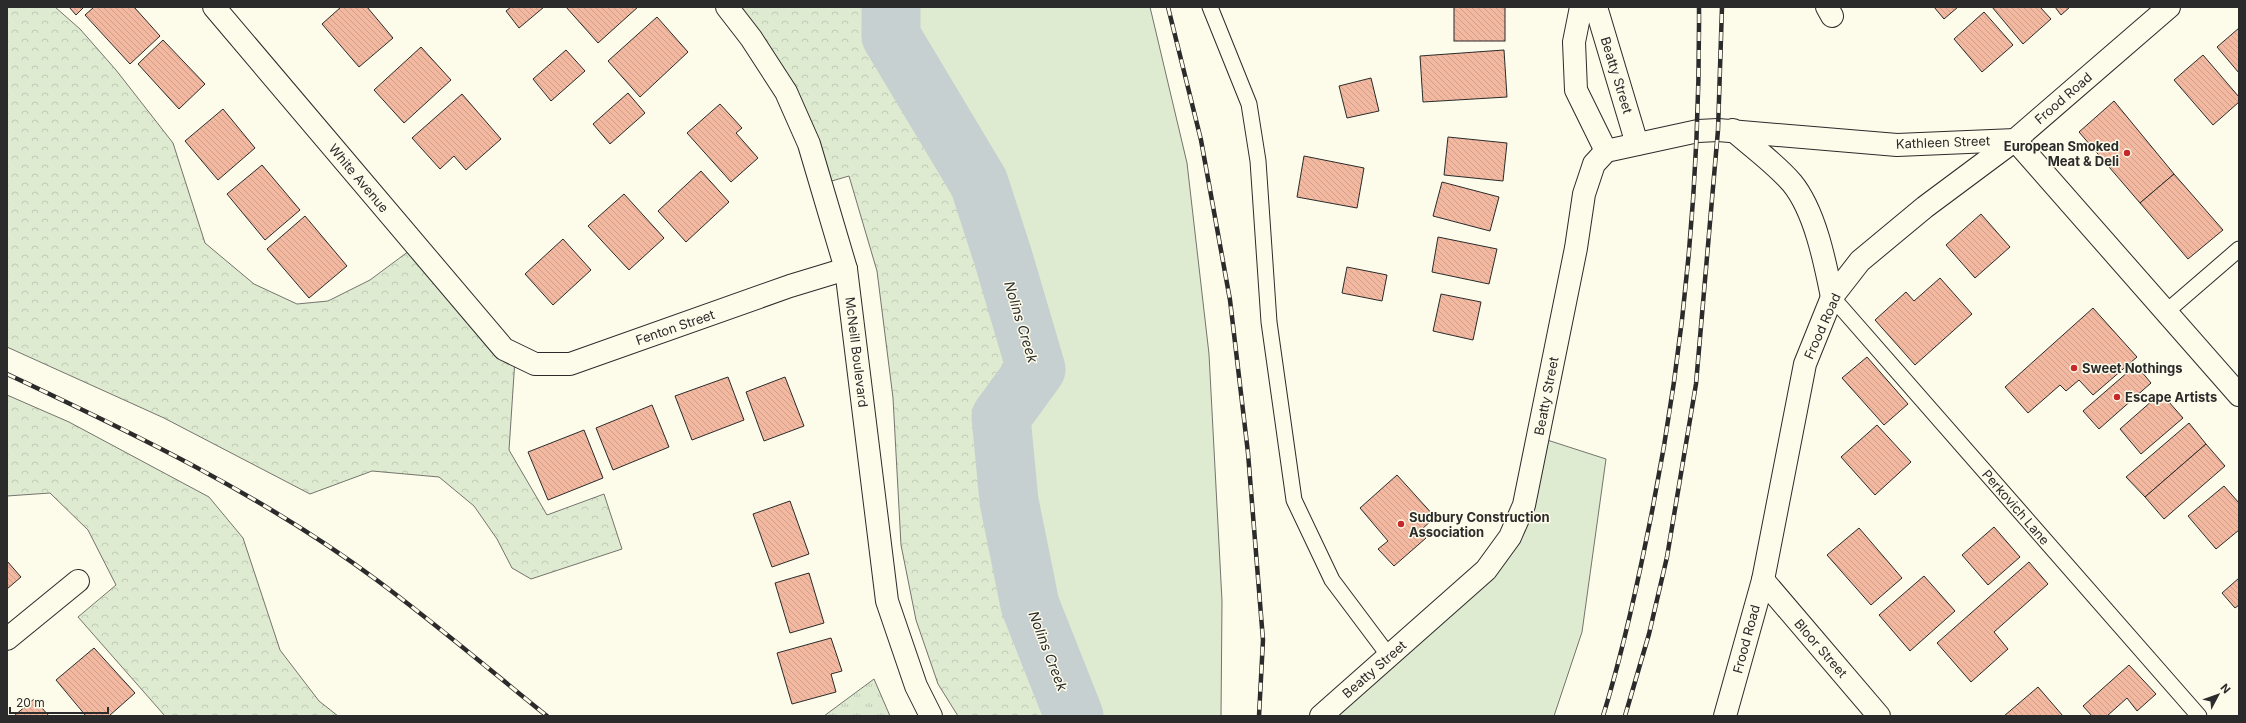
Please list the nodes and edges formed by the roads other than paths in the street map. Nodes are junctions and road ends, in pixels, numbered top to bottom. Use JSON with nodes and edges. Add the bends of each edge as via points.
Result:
{"nodes":[{"id":1,"x":214,"y":7,"type":"edge"},
{"id":2,"x":727,"y":7,"type":"edge"},
{"id":3,"x":1210,"y":7,"type":"edge"},
{"id":4,"x":1581,"y":7,"type":"edge"},
{"id":5,"x":1596,"y":7,"type":"edge"},
{"id":6,"x":2169,"y":7,"type":"edge"},
{"id":7,"x":1732,"y":130,"type":"junction"},
{"id":8,"x":2015,"y":140,"type":"junction"},
{"id":9,"x":1637,"y":144,"type":"junction"},
{"id":10,"x":1606,"y":151,"type":"junction"},
{"id":11,"x":2239,"y":249,"type":"edge"},
{"id":12,"x":846,"y":268,"type":"junction"},
{"id":13,"x":1832,"y":297,"type":"junction"},
{"id":14,"x":2166,"y":312,"type":"junction"},
{"id":15,"x":504,"y":349,"type":"joint"},
{"id":16,"x":2239,"y":395,"type":"edge"},
{"id":17,"x":1763,"y":580,"type":"junction"},
{"id":18,"x":78,"y":581,"type":"dead end"},
{"id":19,"x":7,"y":639,"type":"edge"},
{"id":20,"x":1389,"y":656,"type":"junction"},
{"id":21,"x":931,"y":716,"type":"edge"},
{"id":22,"x":1321,"y":716,"type":"edge"},
{"id":23,"x":1725,"y":716,"type":"edge"},
{"id":24,"x":1879,"y":716,"type":"edge"},
{"id":25,"x":2199,"y":716,"type":"edge"}],
"edges":[{"from":1,"to":15,"type":"street","name":"White Avenue"},
{"from":2,"to":12,"type":"street","name":"McNeill Boulevard","via":[[751,38],[786,92],[809,144]]},
{"from":3,"to":20,"type":"lane","via":[[1250,104],[1258,161],[1269,322],[1294,500],[1332,580]]},
{"from":4,"to":10,"type":"street","via":[[1574,42],[1576,90]]},
{"from":5,"to":9,"type":"street","name":"Beatty Street"},
{"from":6,"to":8,"type":"street","name":"Frood Road"},
{"from":7,"to":8,"type":"street","name":"Kathleen Street","via":[[1897,145]]},
{"from":7,"to":9,"type":"street","name":"Kathleen Street","via":[[1698,131]]},
{"from":7,"to":13,"type":"street","via":[[1792,184],[1809,214],[1824,256]]},
{"from":8,"to":13,"type":"street","name":"Frood Road","via":[[1925,207],[1860,261]]},
{"from":8,"to":14,"type":"street"},
{"from":9,"to":10,"type":"street","name":"Kathleen Street"},
{"from":10,"to":20,"type":"street","name":"Beatty Street","via":[[1594,164],[1584,194],[1576,248],[1524,505],[1510,537],[1486,570]]},
{"from":11,"to":14,"type":"lane"},
{"from":12,"to":15,"type":"street","name":"Fenton Street","via":[[570,364],[535,364]]},
{"from":12,"to":21,"type":"street","name":"McNeill Boulevard","via":[[887,601],[916,686]]},
{"from":13,"to":17,"type":"street","name":"Frood Road","via":[[1805,364]]},
{"from":13,"to":25,"type":"lane","name":"Perkovich Lane"},
{"from":14,"to":16,"type":"street"},
{"from":17,"to":23,"type":"street","name":"Frood Road"},
{"from":17,"to":24,"type":"street","name":"Bloor Street"},
{"from":18,"to":19,"type":"street"},
{"from":20,"to":22,"type":"street","name":"Beatty Street"}]}
